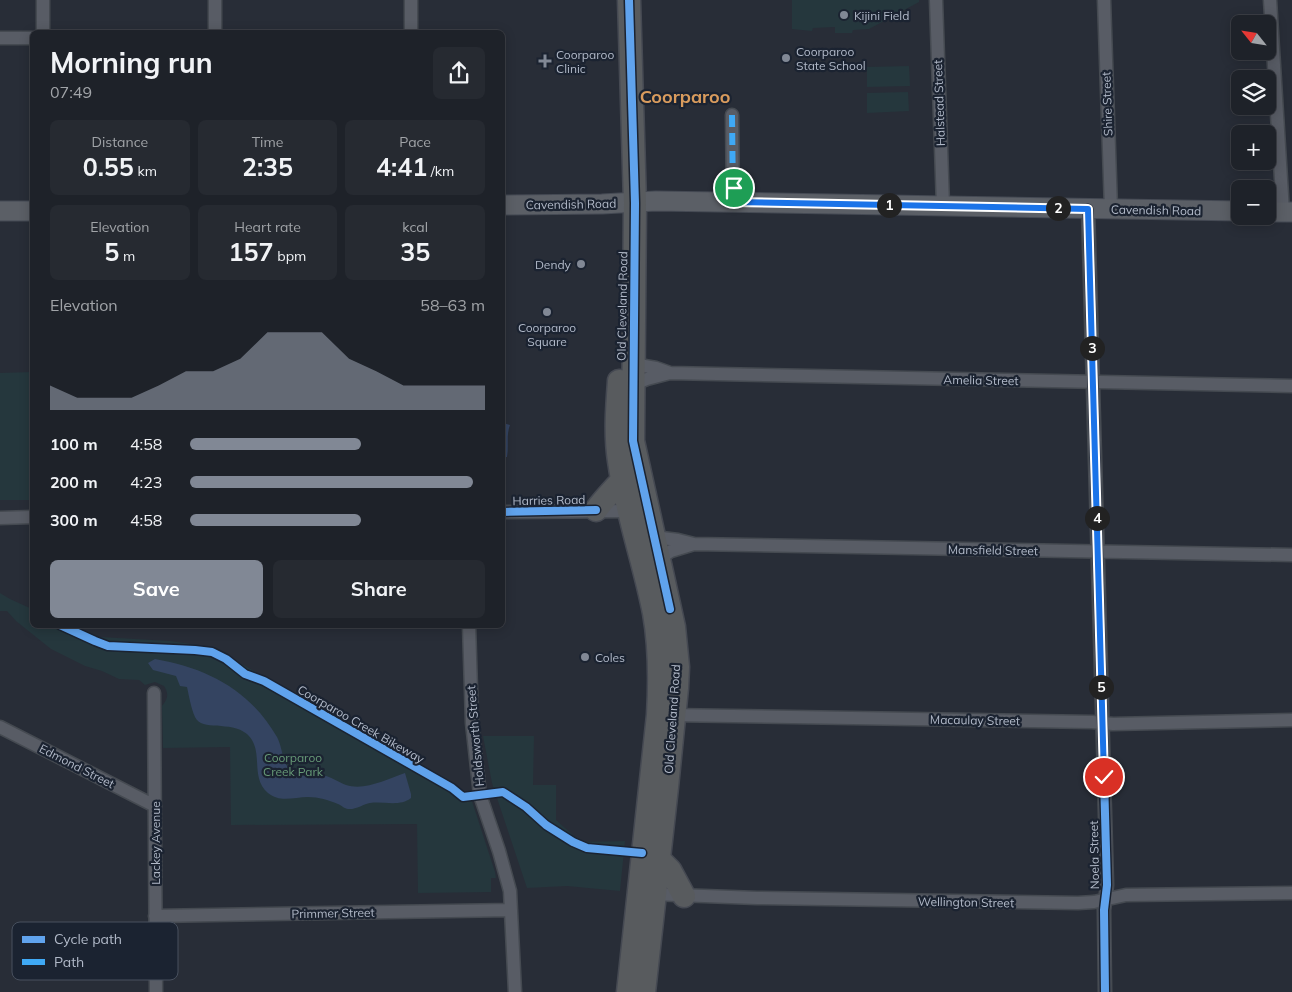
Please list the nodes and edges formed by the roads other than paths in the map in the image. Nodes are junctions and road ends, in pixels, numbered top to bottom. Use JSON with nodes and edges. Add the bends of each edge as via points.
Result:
{"nodes":[{"id":1,"x":43,"y":0,"type":"edge"},
{"id":2,"x":215,"y":0,"type":"edge"},
{"id":3,"x":411,"y":0,"type":"edge"},
{"id":4,"x":616,"y":0,"type":"edge"},
{"id":5,"x":629,"y":0,"type":"edge"},
{"id":6,"x":936,"y":0,"type":"edge"},
{"id":7,"x":1104,"y":0,"type":"edge"},
{"id":8,"x":1270,"y":0,"type":"edge"},
{"id":9,"x":43,"y":30,"type":"edge"},
{"id":10,"x":215,"y":30,"type":"edge"},
{"id":11,"x":411,"y":30,"type":"edge"},
{"id":12,"x":0,"y":38,"type":"edge"},
{"id":13,"x":30,"y":38,"type":"edge"},
{"id":14,"x":732,"y":116,"type":"dead end"},
{"id":15,"x":733,"y":202,"type":"junction"},
{"id":16,"x":628,"y":203,"type":"junction"},
{"id":17,"x":505,"y":205,"type":"edge"},
{"id":18,"x":942,"y":206,"type":"junction"},
{"id":19,"x":1088,"y":209,"type":"junction"},
{"id":20,"x":1111,"y":209,"type":"junction"},
{"id":21,"x":30,"y":210,"type":"edge"},
{"id":22,"x":0,"y":211,"type":"edge"},
{"id":23,"x":1231,"y":211,"type":"edge"},
{"id":24,"x":1281,"y":212,"type":"edge"},
{"id":25,"x":670,"y":373,"type":"junction"},
{"id":26,"x":632,"y":374,"type":"junction"},
{"id":27,"x":1092,"y":382,"type":"junction"},
{"id":28,"x":1292,"y":386,"type":"edge"},
{"id":29,"x":622,"y":480,"type":"junction"},
{"id":30,"x":596,"y":510,"type":"junction"},
{"id":31,"x":638,"y":510,"type":"junction"},
{"id":32,"x":505,"y":512,"type":"edge"},
{"id":33,"x":30,"y":517,"type":"edge"},
{"id":34,"x":0,"y":518,"type":"edge"},
{"id":35,"x":694,"y":544,"type":"junction"},
{"id":36,"x":657,"y":547,"type":"junction"},
{"id":37,"x":1098,"y":552,"type":"junction"},
{"id":38,"x":1292,"y":555,"type":"edge"},
{"id":39,"x":470,"y":628,"type":"edge"},
{"id":40,"x":154,"y":693,"type":"dead end"},
{"id":41,"x":666,"y":715,"type":"junction"},
{"id":42,"x":1292,"y":720,"type":"edge"},
{"id":43,"x":1102,"y":723,"type":"junction"},
{"id":44,"x":0,"y":727,"type":"edge"},
{"id":45,"x":154,"y":806,"type":"junction"},
{"id":46,"x":659,"y":859,"type":"junction"},
{"id":47,"x":647,"y":893,"type":"junction"},
{"id":48,"x":1292,"y":893,"type":"edge"},
{"id":49,"x":684,"y":896,"type":"junction"},
{"id":50,"x":1105,"y":899,"type":"junction"},
{"id":51,"x":511,"y":910,"type":"junction"},
{"id":52,"x":156,"y":916,"type":"junction"},
{"id":53,"x":156,"y":922,"type":"edge"},
{"id":54,"x":515,"y":992,"type":"edge"},
{"id":55,"x":628,"y":992,"type":"edge"},
{"id":56,"x":644,"y":992,"type":"edge"},
{"id":57,"x":1106,"y":992,"type":"edge"}],
"edges":[{"from":1,"to":9,"type":"street"},
{"from":2,"to":10,"type":"street"},
{"from":3,"to":11,"type":"street"},
{"from":4,"to":16,"type":"highway","name":"Old Cleveland Road"},
{"from":5,"to":16,"type":"highway","name":"Old Cleveland Road"},
{"from":6,"to":18,"type":"street","name":"Halstead Street"},
{"from":7,"to":20,"type":"street","name":"Shire Street"},
{"from":8,"to":24,"type":"street"},
{"from":12,"to":13,"type":"street"},
{"from":14,"to":15,"type":"street"},
{"from":15,"to":16,"type":"main road","name":"Cavendish Road"},
{"from":15,"to":18,"type":"main road","name":"Cavendish Road"},
{"from":16,"to":17,"type":"main road","name":"Cavendish Road"},
{"from":16,"to":26,"type":"highway","name":"Old Cleveland Road"},
{"from":16,"to":29,"type":"highway","name":"Old Cleveland Road","via":[[616,426]]},
{"from":18,"to":19,"type":"main road","name":"Cavendish Road"},
{"from":19,"to":20,"type":"main road","name":"Cavendish Road"},
{"from":19,"to":27,"type":"street","name":"Noela Street"},
{"from":20,"to":23,"type":"main road","name":"Cavendish Road"},
{"from":21,"to":22,"type":"main road"},
{"from":25,"to":26,"type":"street","name":"Amelia Street","via":[[656,368]]},
{"from":25,"to":26,"type":"street","name":"Amelia Street","via":[[643,380]]},
{"from":25,"to":27,"type":"street","name":"Amelia Street"},
{"from":26,"to":31,"type":"highway","name":"Old Cleveland Road"},
{"from":27,"to":28,"type":"street","name":"Amelia Street"},
{"from":27,"to":37,"type":"street","name":"Noela Street"},
{"from":29,"to":30,"type":"highway"},
{"from":29,"to":31,"type":"highway","name":"Old Cleveland Road"},
{"from":30,"to":31,"type":"street","name":"Harries Road"},
{"from":30,"to":32,"type":"street","name":"Harries Road"},
{"from":31,"to":36,"type":"highway","name":"Old Cleveland Road"},
{"from":31,"to":41,"type":"highway","name":"Old Cleveland Road"},
{"from":33,"to":34,"type":"street"},
{"from":35,"to":36,"type":"street","name":"Mansfield Street"},
{"from":35,"to":36,"type":"street","name":"Mansfield Street","via":[[671,552]]},
{"from":35,"to":37,"type":"street","name":"Mansfield Street"},
{"from":36,"to":41,"type":"highway","name":"Old Cleveland Road","via":[[674,627],[678,681]]},
{"from":37,"to":38,"type":"street","name":"Mansfield Street"},
{"from":37,"to":43,"type":"street","name":"Noela Street"},
{"from":39,"to":51,"type":"street","name":"Holdsworth Street","via":[[472,723],[480,795],[507,877]]},
{"from":40,"to":45,"type":"street","name":"Lackey Avenue"},
{"from":41,"to":43,"type":"street","name":"Macaulay Street"},
{"from":41,"to":46,"type":"highway","name":"Old Cleveland Road"},
{"from":41,"to":47,"type":"highway","name":"Old Cleveland Road"},
{"from":42,"to":43,"type":"street","name":"Macaulay Street"},
{"from":43,"to":50,"type":"street","name":"Noela Street"},
{"from":44,"to":45,"type":"street","name":"Edmond Street"},
{"from":45,"to":52,"type":"street","name":"Lackey Avenue"},
{"from":46,"to":47,"type":"highway","name":"Old Cleveland Road"},
{"from":46,"to":49,"type":"highway","via":[[670,870]]},
{"from":47,"to":49,"type":"street","name":"Wellington Street"},
{"from":47,"to":55,"type":"highway","name":"Old Cleveland Road"},
{"from":47,"to":56,"type":"highway","name":"Old Cleveland Road"},
{"from":48,"to":50,"type":"street","name":"Wellington Street","via":[[1126,895]]},
{"from":49,"to":50,"type":"street","name":"Wellington Street","via":[[1078,903]]},
{"from":50,"to":57,"type":"street","name":"Noela Street"},
{"from":51,"to":52,"type":"street","name":"Primmer Street"},
{"from":51,"to":54,"type":"street","name":"Holdsworth Street"},
{"from":52,"to":53,"type":"street","name":"Lackey Avenue"}]}
